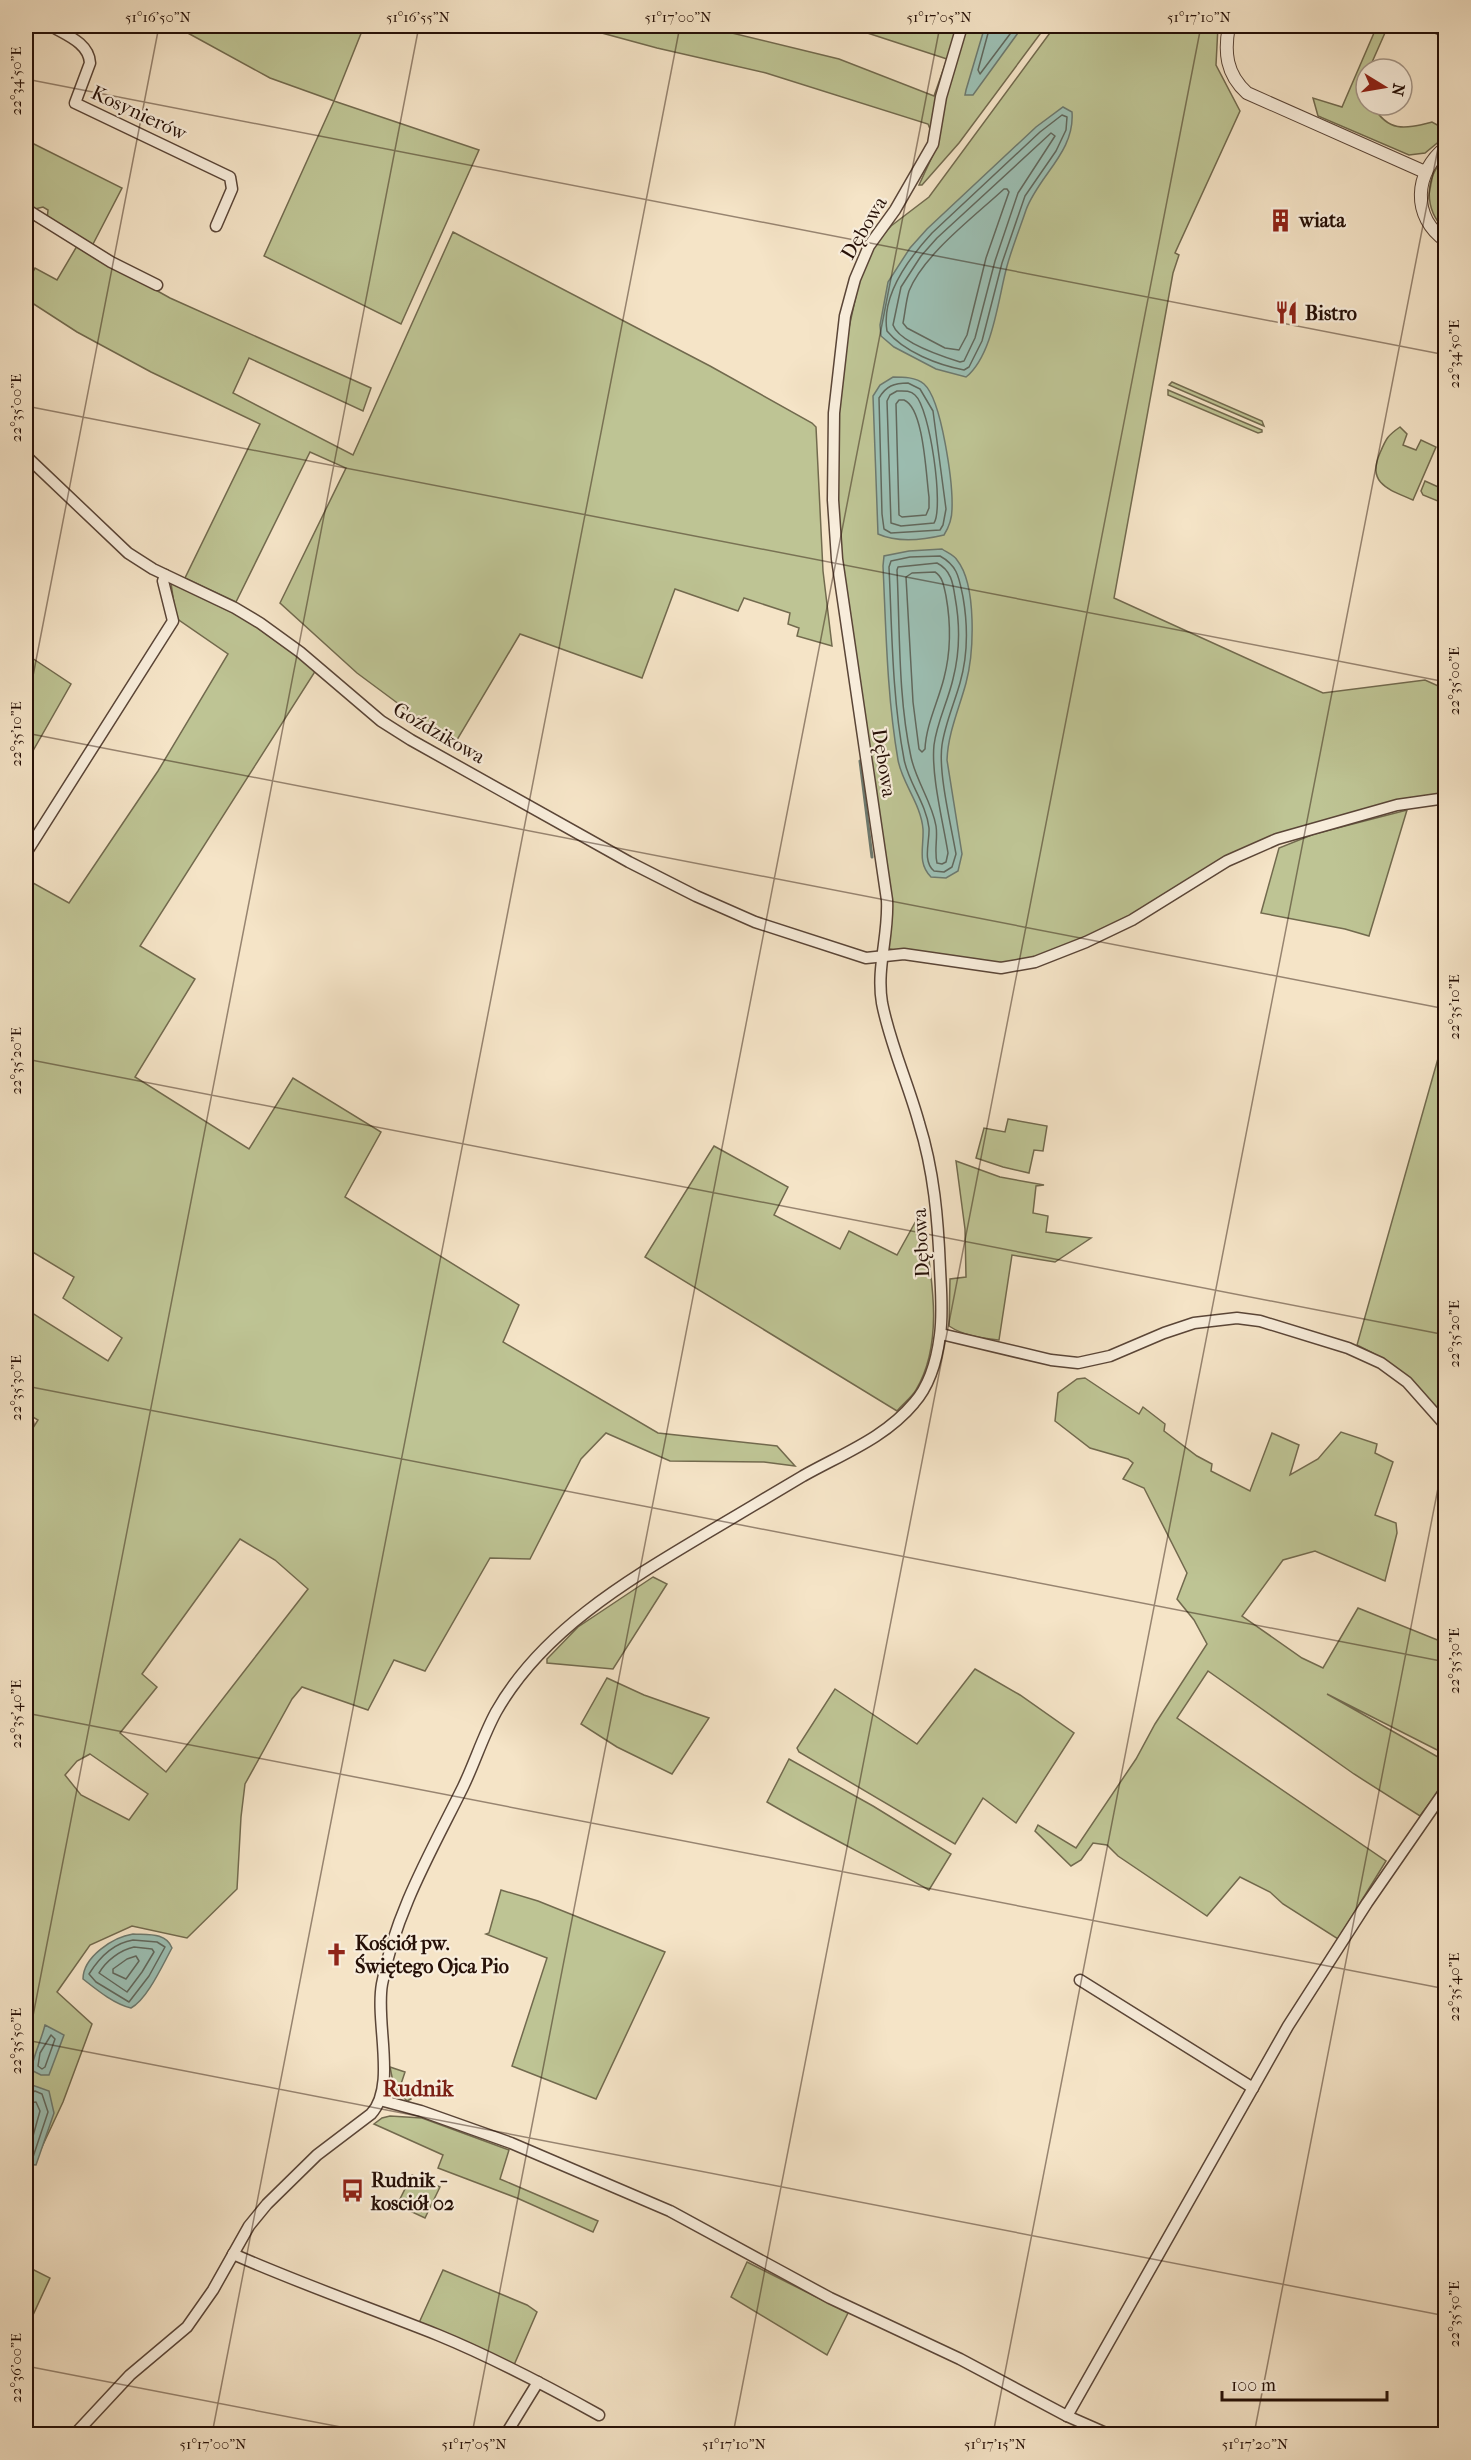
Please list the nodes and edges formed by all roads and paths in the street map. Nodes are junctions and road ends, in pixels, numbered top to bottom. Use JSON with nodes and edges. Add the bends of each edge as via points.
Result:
{"nodes":[{"id":1,"x":51,"y":26,"type":"edge"},
{"id":2,"x":962,"y":26,"type":"edge"},
{"id":3,"x":1229,"y":26,"type":"edge"},
{"id":4,"x":1434,"y":26,"type":"edge"},
{"id":5,"x":1446,"y":31,"type":"edge"},
{"id":6,"x":1446,"y":147,"type":"edge"},
{"id":7,"x":1425,"y":172,"type":"junction"},
{"id":8,"x":26,"y":209,"type":"edge"},
{"id":9,"x":216,"y":226,"type":"dead end"},
{"id":10,"x":1446,"y":241,"type":"edge"},
{"id":11,"x":157,"y":285,"type":"dead end"},
{"id":12,"x":26,"y":456,"type":"edge"},
{"id":13,"x":165,"y":575,"type":"junction"},
{"id":14,"x":1446,"y":798,"type":"edge"},
{"id":15,"x":26,"y":853,"type":"edge"},
{"id":16,"x":882,"y":956,"type":"junction"},
{"id":17,"x":941,"y":1334,"type":"junction"},
{"id":18,"x":1446,"y":1426,"type":"edge"},
{"id":19,"x":1446,"y":1789,"type":"edge"},
{"id":20,"x":1080,"y":1980,"type":"dead end"},
{"id":21,"x":1253,"y":2088,"type":"junction"},
{"id":22,"x":380,"y":2100,"type":"junction"},
{"id":23,"x":233,"y":2254,"type":"junction"},
{"id":24,"x":538,"y":2382,"type":"junction"},
{"id":25,"x":599,"y":2415,"type":"dead end"},
{"id":26,"x":1067,"y":2416,"type":"junction"},
{"id":27,"x":75,"y":2434,"type":"edge"},
{"id":28,"x":506,"y":2434,"type":"edge"},
{"id":29,"x":1108,"y":2434,"type":"edge"}],
"edges":[{"from":1,"to":9,"type":"street","name":"Kosynierów","via":[[78,42],[90,56],[75,103],[230,177],[232,189]]},
{"from":2,"to":16,"type":"street","name":"Dębowa","via":[[941,97],[933,144],[869,246],[855,279],[845,316],[834,413],[835,541],[887,900],[888,925]]},
{"from":3,"to":7,"type":"street","via":[[1227,63],[1247,93]]},
{"from":4,"to":5,"type":"street"},
{"from":6,"to":7,"type":"street"},
{"from":7,"to":10,"type":"street","via":[[1422,207],[1428,223]]},
{"from":8,"to":11,"type":"street","via":[[111,262]]},
{"from":12,"to":13,"type":"street","name":"Goździkowa","via":[[121,548]]},
{"from":13,"to":15,"type":"street","via":[[173,621]]},
{"from":13,"to":16,"type":"street","name":"Goździkowa","via":[[260,623],[396,731],[613,853],[755,922],[855,956]]},
{"from":14,"to":16,"type":"street","name":"Goździkowa","via":[[1397,805],[1277,839],[1227,861],[1132,920],[1035,962],[1001,968],[904,954]]},
{"from":16,"to":17,"type":"street","name":"Dębowa","via":[[882,1004],[924,1141],[937,1203]]},
{"from":17,"to":18,"type":"street","via":[[1078,1363],[1103,1358],[1194,1323],[1237,1318],[1260,1321],[1348,1348],[1381,1363],[1407,1382]]},
{"from":17,"to":22,"type":"street","name":"Dębowa","via":[[932,1371],[912,1406],[873,1438],[603,1598],[534,1662],[502,1703],[428,1855],[394,1938],[381,1998],[385,2075]]},
{"from":19,"to":21,"type":"street","via":[[1318,1980]]},
{"from":20,"to":21,"type":"street"},
{"from":21,"to":26,"type":"street"},
{"from":22,"to":23,"type":"street","via":[[371,2114],[317,2155],[273,2198],[253,2220]]},
{"from":22,"to":26,"type":"street","via":[[511,2143],[670,2211],[830,2298],[960,2359]]},
{"from":23,"to":24,"type":"street","via":[[437,2335]]},
{"from":23,"to":27,"type":"street","via":[[187,2327],[130,2375]]},
{"from":24,"to":25,"type":"street"},
{"from":24,"to":28,"type":"street"},
{"from":26,"to":29,"type":"street"}]}
